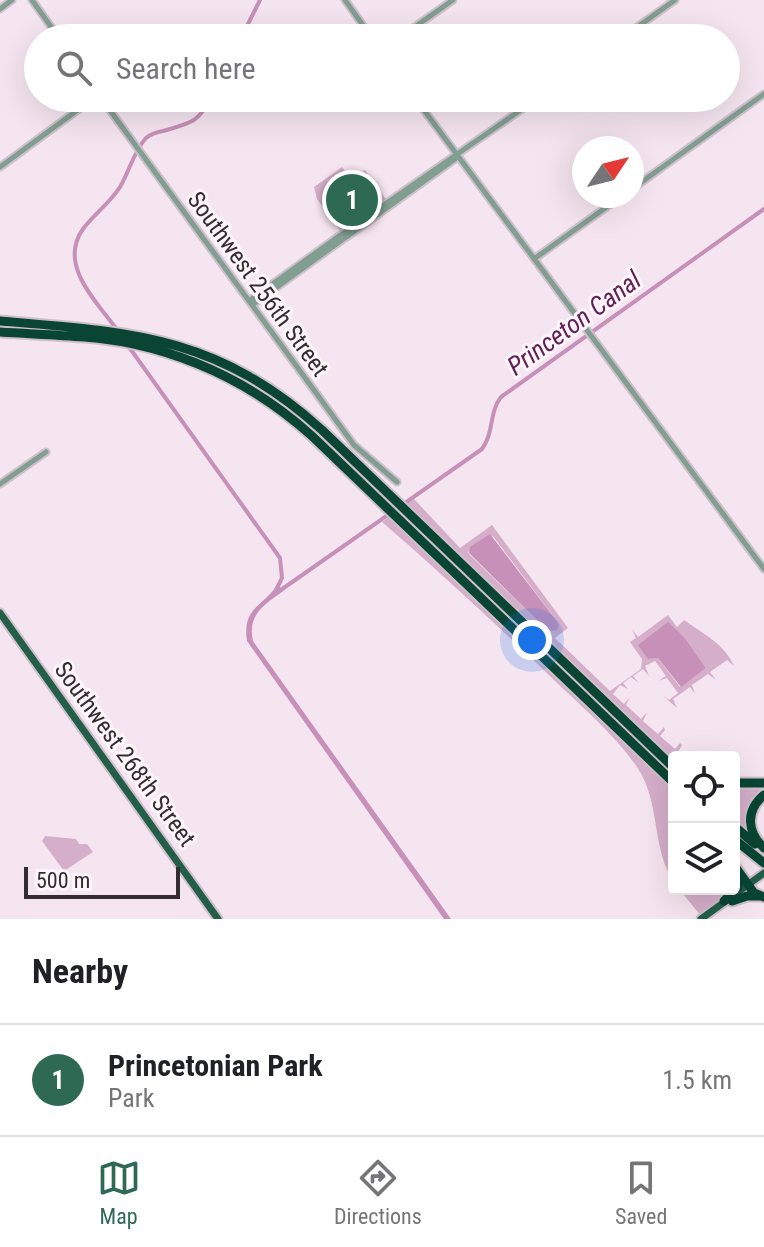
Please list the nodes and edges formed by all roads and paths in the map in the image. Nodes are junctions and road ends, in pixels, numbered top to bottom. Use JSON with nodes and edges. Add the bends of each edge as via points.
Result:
{"nodes":[{"id":1,"x":12,"y":0,"type":"edge"},
{"id":2,"x":32,"y":0,"type":"edge"},
{"id":3,"x":345,"y":0,"type":"edge"},
{"id":4,"x":453,"y":0,"type":"edge"},
{"id":5,"x":675,"y":0,"type":"edge"},
{"id":6,"x":0,"y":9,"type":"edge"},
{"id":7,"x":49,"y":24,"type":"edge"},
{"id":8,"x":362,"y":24,"type":"edge"},
{"id":9,"x":419,"y":24,"type":"edge"},
{"id":10,"x":642,"y":24,"type":"edge"},
{"id":11,"x":764,"y":94,"type":"edge"},
{"id":12,"x":740,"y":111,"type":"edge"},
{"id":13,"x":75,"y":112,"type":"edge"},
{"id":14,"x":112,"y":112,"type":"edge"},
{"id":15,"x":425,"y":112,"type":"edge"},
{"id":16,"x":518,"y":112,"type":"edge"},
{"id":17,"x":739,"y":112,"type":"edge"},
{"id":18,"x":456,"y":155,"type":"junction"},
{"id":19,"x":0,"y":167,"type":"edge"},
{"id":20,"x":644,"y":180,"type":"edge"},
{"id":21,"x":605,"y":208,"type":"edge"},
{"id":22,"x":534,"y":259,"type":"junction"},
{"id":23,"x":250,"y":303,"type":"junction"},
{"id":24,"x":0,"y":321,"type":"edge"},
{"id":25,"x":0,"y":332,"type":"edge"},
{"id":26,"x":46,"y":452,"type":"dead end"},
{"id":27,"x":397,"y":482,"type":"dead end"},
{"id":28,"x":0,"y":484,"type":"edge"},
{"id":29,"x":392,"y":505,"type":"junction"},
{"id":30,"x":402,"y":514,"type":"junction"},
{"id":31,"x":763,"y":566,"type":"edge"},
{"id":32,"x":0,"y":613,"type":"edge"},
{"id":33,"x":668,"y":760,"type":"edge"},
{"id":34,"x":668,"y":779,"type":"edge"},
{"id":35,"x":740,"y":783,"type":"edge"},
{"id":36,"x":764,"y":783,"type":"edge"},
{"id":37,"x":764,"y":795,"type":"edge"},
{"id":38,"x":740,"y":831,"type":"edge"},
{"id":39,"x":740,"y":844,"type":"edge"},
{"id":40,"x":764,"y":849,"type":"edge"},
{"id":41,"x":764,"y":863,"type":"edge"},
{"id":42,"x":740,"y":874,"type":"edge"},
{"id":43,"x":764,"y":876,"type":"edge"},
{"id":44,"x":750,"y":886,"type":"junction"},
{"id":45,"x":732,"y":895,"type":"edge"},
{"id":46,"x":763,"y":897,"type":"edge"},
{"id":47,"x":728,"y":901,"type":"junction"},
{"id":48,"x":218,"y":919,"type":"edge"},
{"id":49,"x":702,"y":919,"type":"edge"}],
"edges":[{"from":1,"to":6,"type":"street"},
{"from":2,"to":7,"type":"street"},
{"from":3,"to":8,"type":"street"},
{"from":4,"to":9,"type":"street"},
{"from":5,"to":10,"type":"street"},
{"from":11,"to":12,"type":"street"},
{"from":13,"to":19,"type":"street"},
{"from":14,"to":23,"type":"street","name":"Southwest 256th Street"},
{"from":15,"to":18,"type":"street"},
{"from":16,"to":18,"type":"street"},
{"from":17,"to":20,"type":"street"},
{"from":18,"to":22,"type":"street"},
{"from":18,"to":23,"type":"street"},
{"from":21,"to":22,"type":"street"},
{"from":22,"to":31,"type":"street"},
{"from":23,"to":27,"type":"street","name":"Southwest 256th Street","via":[[354,445]]},
{"from":24,"to":29,"type":"highway","via":[[126,332],[196,351],[254,379],[310,419]]},
{"from":25,"to":29,"type":"highway","via":[[135,344],[212,369],[302,426]]},
{"from":26,"to":28,"type":"street"},
{"from":29,"to":30,"type":"highway"},
{"from":30,"to":33,"type":"highway"},
{"from":30,"to":34,"type":"highway"},
{"from":32,"to":48,"type":"main road","name":"Southwest 268th Street"},
{"from":35,"to":36,"type":"highway"},
{"from":37,"to":40,"type":"highway","via":[[750,822]]},
{"from":38,"to":40,"type":"highway"},
{"from":39,"to":41,"type":"highway"},
{"from":42,"to":44,"type":"highway"},
{"from":43,"to":44,"type":"main road"},
{"from":44,"to":46,"type":"highway"},
{"from":44,"to":47,"type":"main road"},
{"from":45,"to":47,"type":"highway"},
{"from":46,"to":47,"type":"highway"},
{"from":47,"to":49,"type":"main road"}]}
